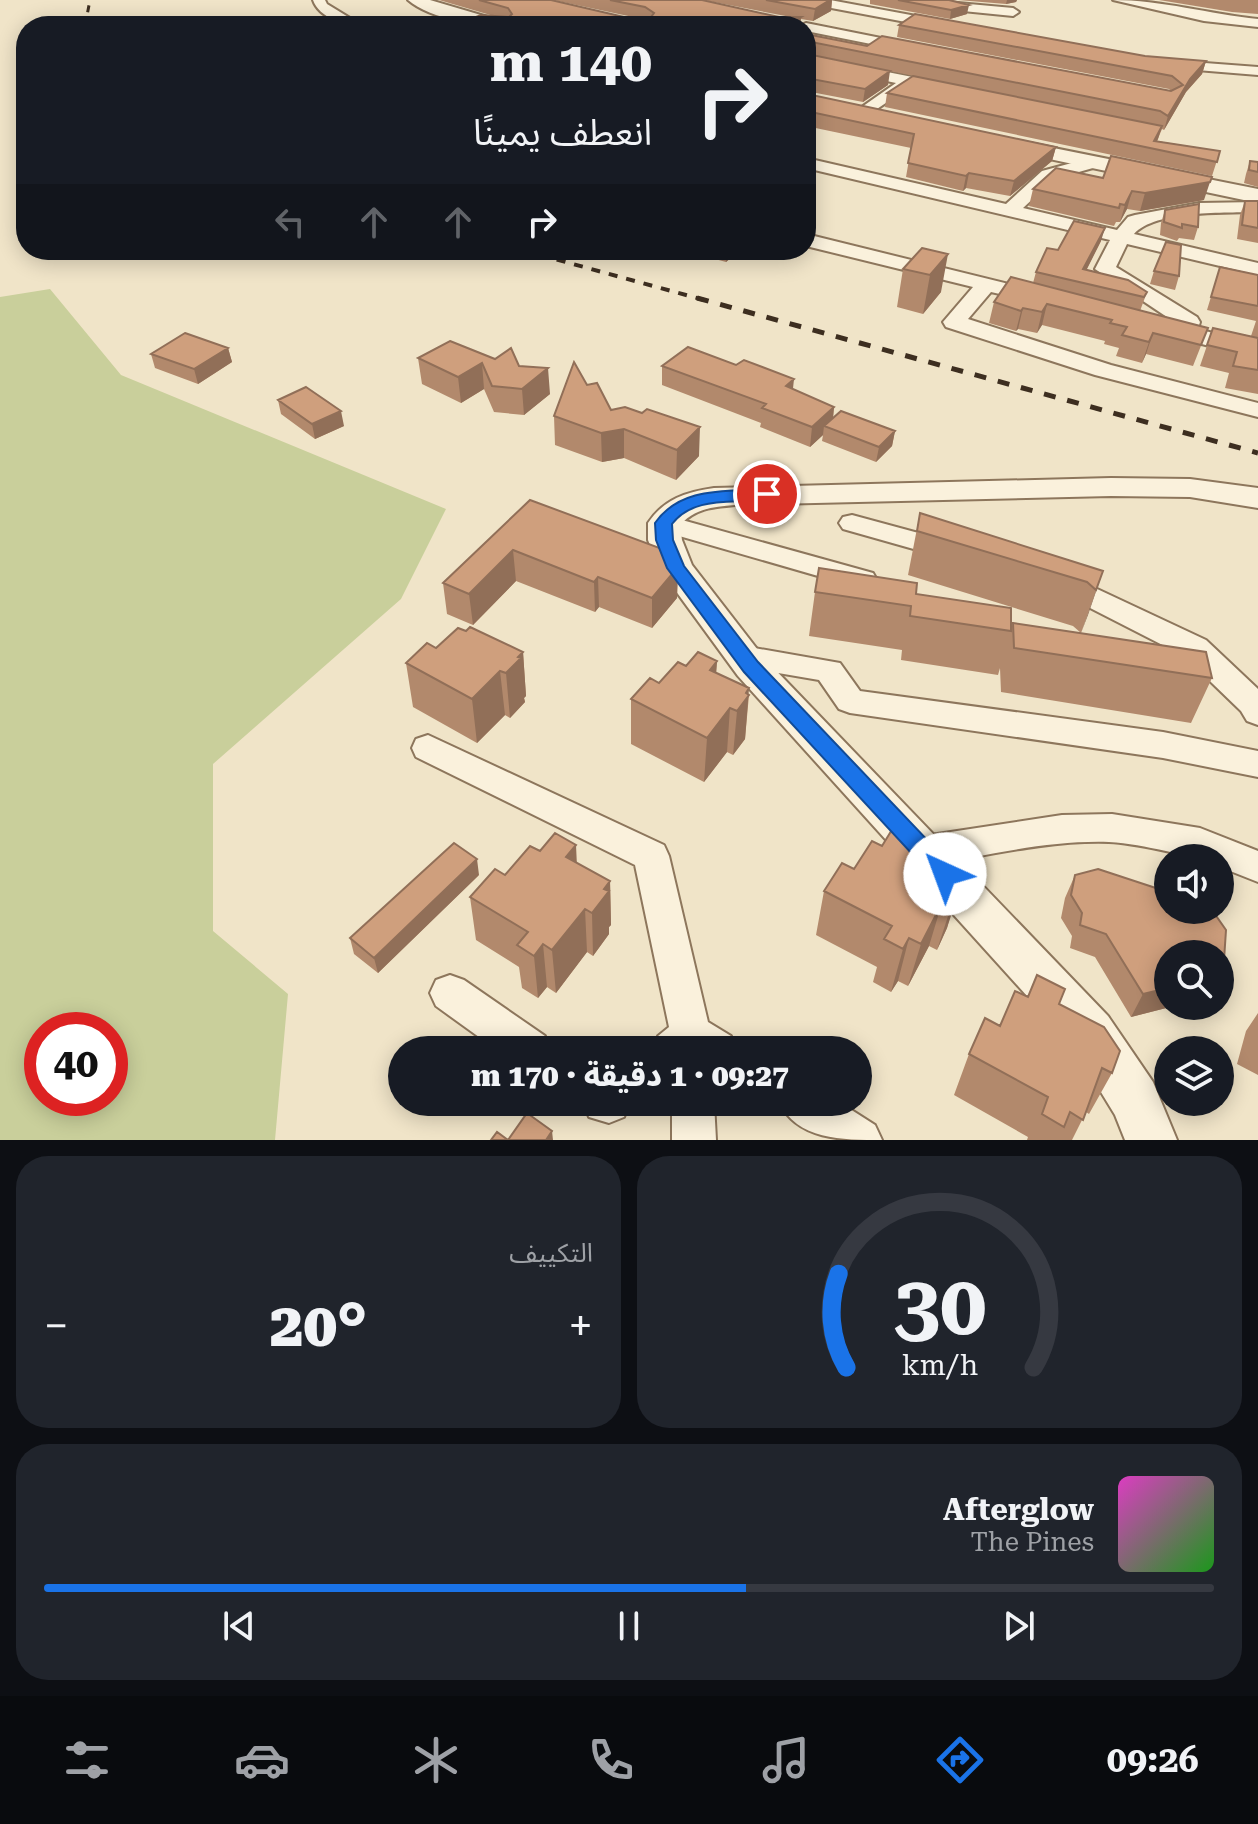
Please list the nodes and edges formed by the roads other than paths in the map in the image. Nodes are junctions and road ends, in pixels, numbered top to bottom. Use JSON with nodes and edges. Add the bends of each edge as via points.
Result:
{"nodes":[{"id":1,"x":319,"y":0,"type":"edge"},
{"id":2,"x":416,"y":0,"type":"edge"},
{"id":3,"x":810,"y":0,"type":"edge"},
{"id":4,"x":931,"y":0,"type":"edge"},
{"id":5,"x":1119,"y":0,"type":"edge"},
{"id":6,"x":1013,"y":12,"type":"dead end"},
{"id":7,"x":338,"y":16,"type":"edge"},
{"id":8,"x":460,"y":16,"type":"edge"},
{"id":9,"x":1258,"y":23,"type":"edge"},
{"id":10,"x":963,"y":29,"type":"edge"},
{"id":11,"x":816,"y":30,"type":"edge"},
{"id":12,"x":933,"y":53,"type":"edge"},
{"id":13,"x":816,"y":62,"type":"edge"},
{"id":14,"x":1156,"y":63,"type":"edge"},
{"id":15,"x":1258,"y":71,"type":"edge"},
{"id":16,"x":908,"y":81,"type":"junction"},
{"id":17,"x":958,"y":91,"type":"edge"},
{"id":18,"x":857,"y":111,"type":"joint"},
{"id":19,"x":894,"y":119,"type":"edge"},
{"id":20,"x":983,"y":139,"type":"edge"},
{"id":21,"x":1094,"y":162,"type":"junction"},
{"id":22,"x":816,"y":165,"type":"edge"},
{"id":23,"x":1258,"y":196,"type":"edge"},
{"id":24,"x":1258,"y":207,"type":"edge"},
{"id":25,"x":1009,"y":211,"type":"junction"},
{"id":26,"x":1121,"y":237,"type":"junction"},
{"id":27,"x":816,"y":242,"type":"edge"},
{"id":28,"x":1258,"y":269,"type":"edge"},
{"id":29,"x":986,"y":285,"type":"junction"},
{"id":30,"x":1063,"y":303,"type":"edge"},
{"id":31,"x":1140,"y":321,"type":"edge"},
{"id":32,"x":1186,"y":332,"type":"junction"},
{"id":33,"x":1258,"y":352,"type":"edge"},
{"id":34,"x":1258,"y":410,"type":"edge"},
{"id":35,"x":1258,"y":498,"type":"edge"},
{"id":36,"x":664,"y":523,"type":"junction"},
{"id":37,"x":852,"y":523,"type":"dead end"},
{"id":38,"x":972,"y":556,"type":"edge"},
{"id":39,"x":1031,"y":573,"type":"edge"},
{"id":40,"x":893,"y":588,"type":"edge"},
{"id":41,"x":743,"y":657,"type":"junction"},
{"id":42,"x":1258,"y":713,"type":"edge"},
{"id":43,"x":428,"y":748,"type":"dead end"},
{"id":44,"x":1258,"y":764,"type":"edge"},
{"id":45,"x":924,"y":851,"type":"junction"},
{"id":46,"x":1258,"y":867,"type":"edge"},
{"id":47,"x":450,"y":993,"type":"dead end"},
{"id":48,"x":511,"y":1036,"type":"edge"},
{"id":49,"x":691,"y":1036,"type":"edge"},
{"id":50,"x":693,"y":1116,"type":"edge"},
{"id":51,"x":822,"y":1116,"type":"edge"},
{"id":52,"x":694,"y":1140,"type":"edge"},
{"id":53,"x":860,"y":1140,"type":"edge"},
{"id":54,"x":1151,"y":1140,"type":"edge"}],
"edges":[{"from":1,"to":7,"type":"street"},
{"from":2,"to":8,"type":"street"},
{"from":3,"to":10,"type":"street"},
{"from":4,"to":6,"type":"street"},
{"from":5,"to":9,"type":"street"},
{"from":11,"to":12,"type":"street"},
{"from":13,"to":16,"type":"street"},
{"from":14,"to":15,"type":"street"},
{"from":16,"to":17,"type":"street"},
{"from":16,"to":18,"type":"street"},
{"from":18,"to":19,"type":"street"},
{"from":20,"to":21,"type":"street"},
{"from":21,"to":23,"type":"street"},
{"from":21,"to":25,"type":"street","via":[[1048,175]]},
{"from":22,"to":25,"type":"street"},
{"from":24,"to":26,"type":"street","via":[[1199,208],[1135,221]]},
{"from":25,"to":26,"type":"street"},
{"from":26,"to":28,"type":"street"},
{"from":26,"to":32,"type":"street","via":[[1105,269],[1189,322]]},
{"from":27,"to":29,"type":"street"},
{"from":29,"to":30,"type":"street"},
{"from":29,"to":34,"type":"street","via":[[954,322],[1103,370]]},
{"from":31,"to":32,"type":"street"},
{"from":32,"to":33,"type":"street"},
{"from":35,"to":36,"type":"street","via":[[1190,488],[1127,487],[735,495],[694,500],[675,508]]},
{"from":36,"to":40,"type":"street"},
{"from":36,"to":41,"type":"street","via":[[676,568]]},
{"from":37,"to":38,"type":"street"},
{"from":39,"to":42,"type":"street","via":[[1075,586],[1195,648]]},
{"from":41,"to":44,"type":"street","via":[[829,671],[850,701],[1163,745]]},
{"from":41,"to":45,"type":"street"},
{"from":43,"to":49,"type":"street","via":[[651,856]]},
{"from":45,"to":46,"type":"street","via":[[1062,829],[1112,828],[1200,843]]},
{"from":45,"to":54,"type":"street","via":[[1091,1032],[1135,1100]]},
{"from":47,"to":48,"type":"street"},
{"from":50,"to":52,"type":"street"},
{"from":51,"to":53,"type":"street"}]}
